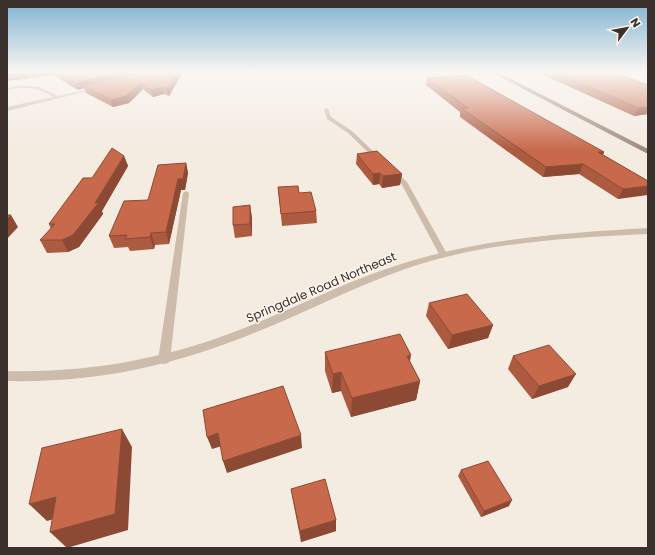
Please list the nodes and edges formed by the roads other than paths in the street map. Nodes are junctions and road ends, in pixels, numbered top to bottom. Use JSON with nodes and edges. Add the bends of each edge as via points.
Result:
{"nodes":[{"id":1,"x":52,"y":98,"type":"edge"},
{"id":2,"x":543,"y":98,"type":"edge"},
{"id":3,"x":7,"y":109,"type":"edge"},
{"id":4,"x":326,"y":109,"type":"dead end"},
{"id":5,"x":648,"y":152,"type":"edge"},
{"id":6,"x":186,"y":193,"type":"dead end"},
{"id":7,"x":648,"y":231,"type":"edge"},
{"id":8,"x":443,"y":254,"type":"junction"},
{"id":9,"x":164,"y":360,"type":"junction"},
{"id":10,"x":7,"y":376,"type":"edge"}],
"edges":[{"from":1,"to":3,"type":"street"},
{"from":2,"to":5,"type":"main road"},
{"from":4,"to":8,"type":"lane","via":[[329,118],[350,132],[404,182]]},
{"from":6,"to":9,"type":"lane"},
{"from":7,"to":8,"type":"street","name":"Springdale Road Northeast","via":[[497,243]]},
{"from":8,"to":9,"type":"street","name":"Springdale Road Northeast","via":[[362,282],[250,330]]},
{"from":9,"to":10,"type":"street","name":"Springdale Road Northeast","via":[[69,377]]}]}
